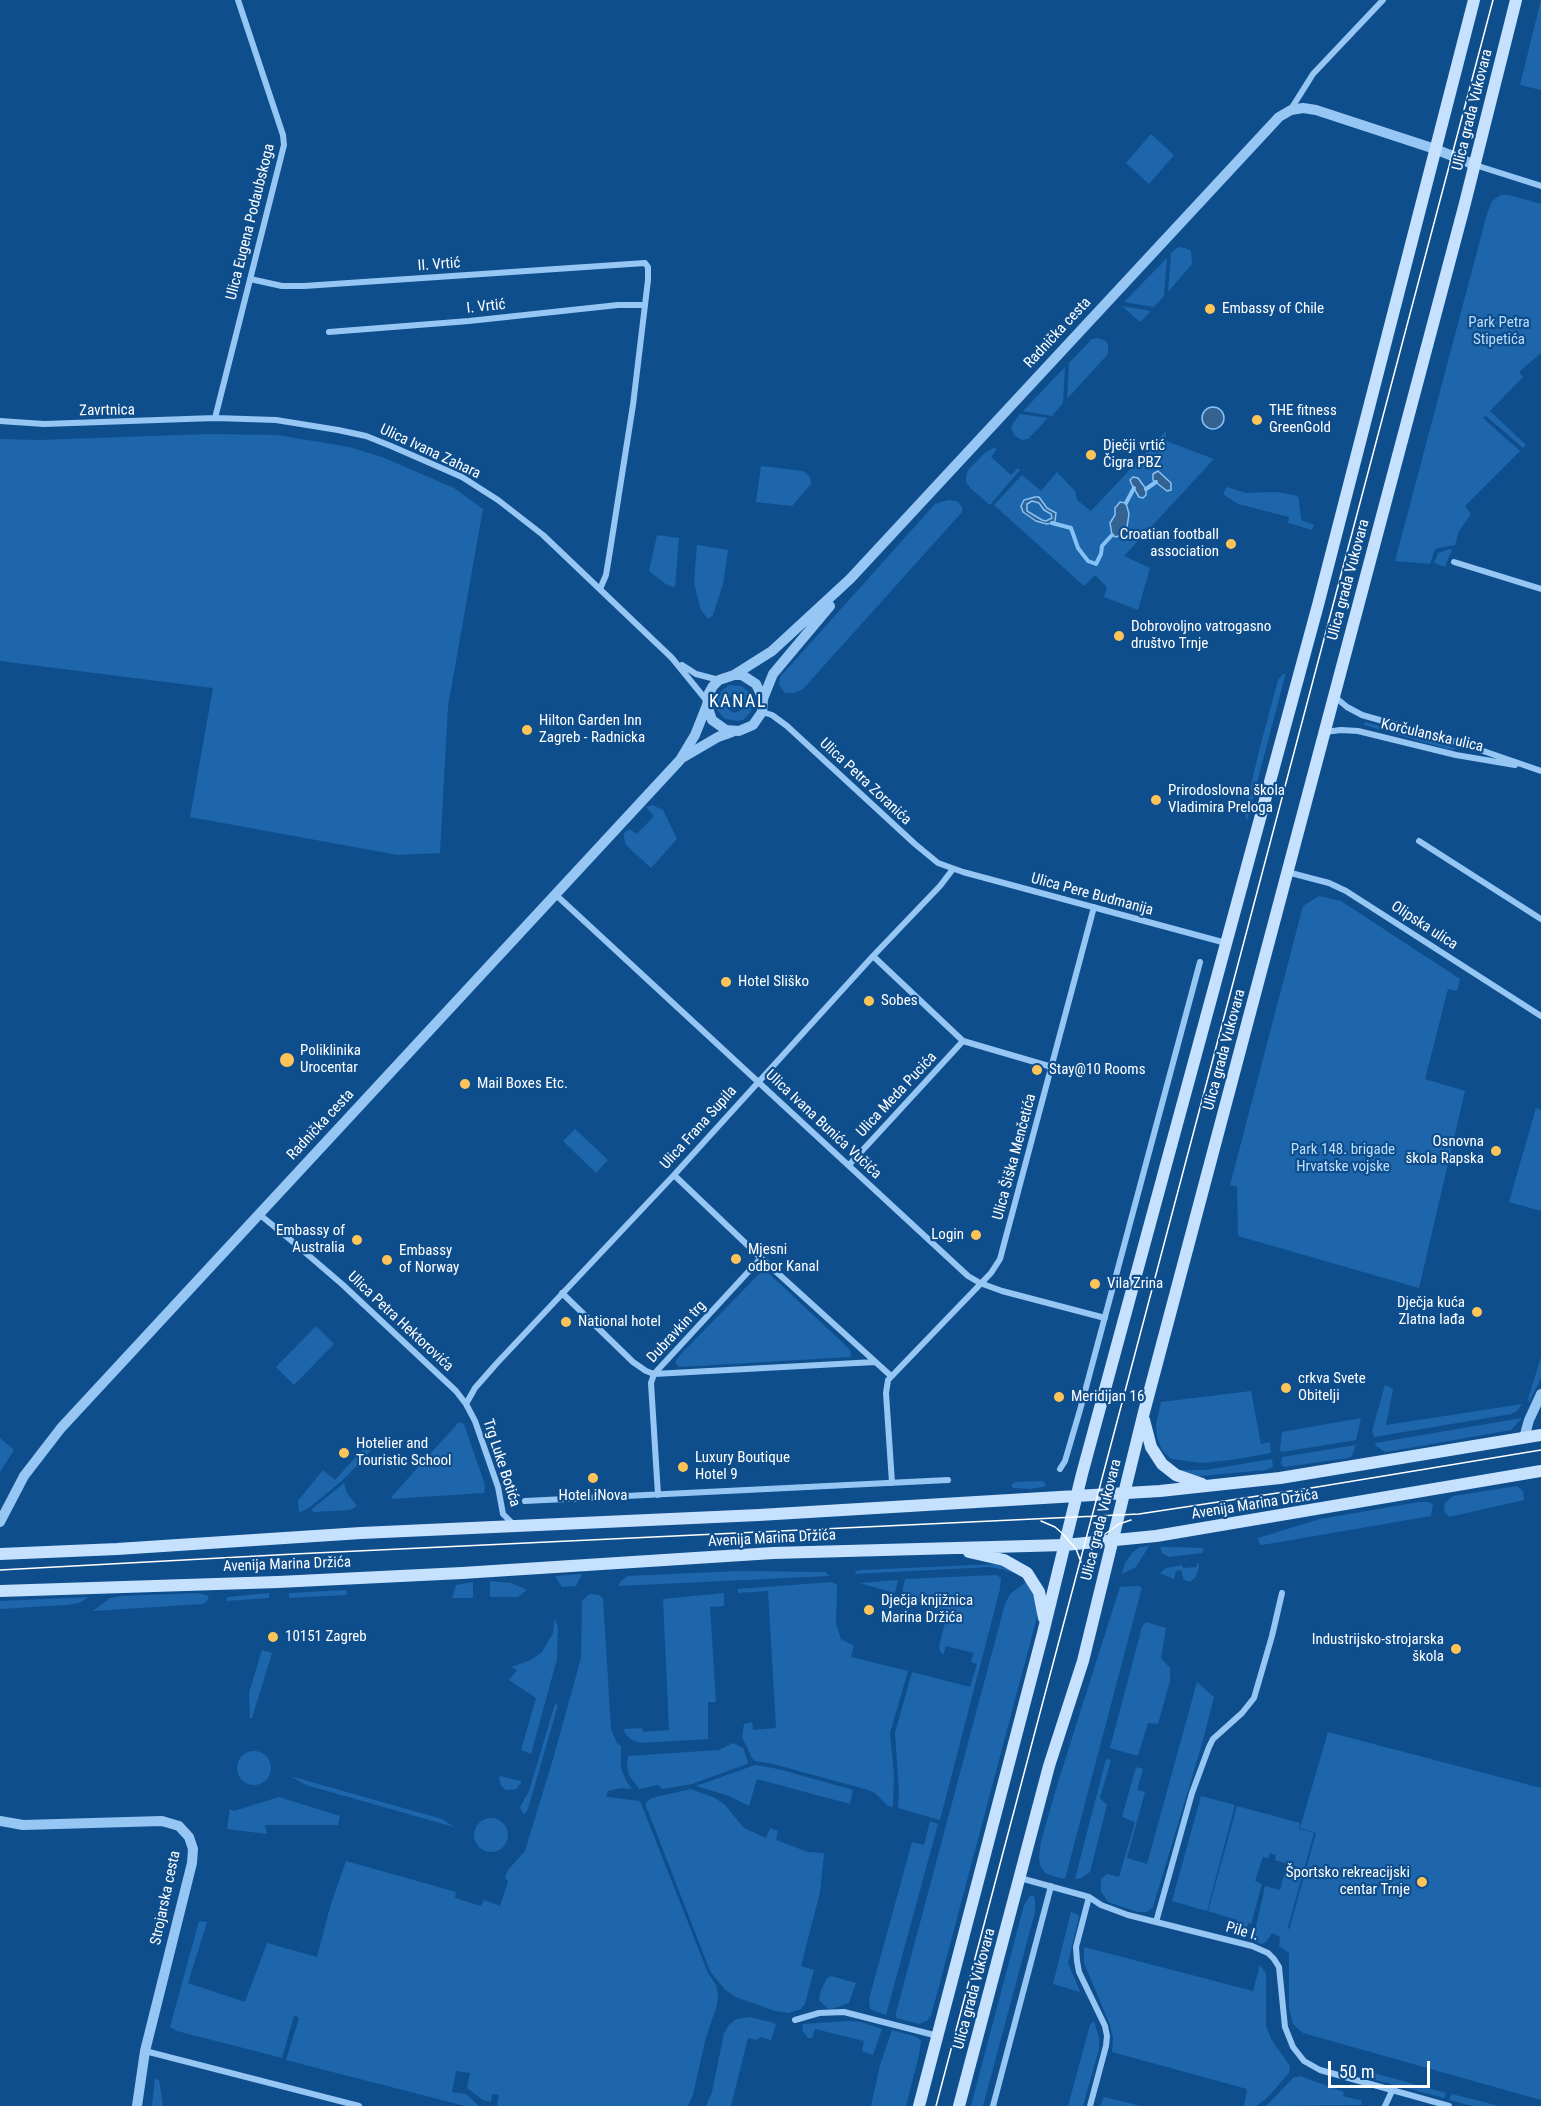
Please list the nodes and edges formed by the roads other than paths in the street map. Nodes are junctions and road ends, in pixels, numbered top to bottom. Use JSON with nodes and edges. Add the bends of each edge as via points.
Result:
{"nodes":[{"id":1,"x":238,"y":0,"type":"edge"},
{"id":2,"x":1383,"y":0,"type":"edge"},
{"id":3,"x":1474,"y":0,"type":"edge"},
{"id":4,"x":1516,"y":0,"type":"edge"},
{"id":5,"x":1291,"y":110,"type":"junction"},
{"id":6,"x":1436,"y":149,"type":"junction"},
{"id":7,"x":1474,"y":165,"type":"junction"},
{"id":8,"x":1541,"y":186,"type":"edge"},
{"id":9,"x":250,"y":279,"type":"junction"},
{"id":10,"x":645,"y":305,"type":"junction"},
{"id":11,"x":329,"y":332,"type":"dead end"},
{"id":12,"x":215,"y":418,"type":"junction"},
{"id":13,"x":0,"y":422,"type":"edge"},
{"id":14,"x":1454,"y":562,"type":"dead end"},
{"id":15,"x":850,"y":579,"type":"junction"},
{"id":16,"x":1541,"y":589,"type":"edge"},
{"id":17,"x":600,"y":590,"type":"junction"},
{"id":18,"x":672,"y":658,"type":"junction"},
{"id":19,"x":734,"y":675,"type":"junction"},
{"id":20,"x":719,"y":680,"type":"junction"},
{"id":21,"x":1335,"y":697,"type":"junction"},
{"id":22,"x":763,"y":699,"type":"junction"},
{"id":23,"x":707,"y":703,"type":"junction"},
{"id":24,"x":762,"y":712,"type":"junction"},
{"id":25,"x":734,"y":732,"type":"junction"},
{"id":26,"x":1325,"y":732,"type":"junction"},
{"id":27,"x":680,"y":760,"type":"junction"},
{"id":28,"x":1533,"y":768,"type":"junction"},
{"id":29,"x":1541,"y":771,"type":"edge"},
{"id":30,"x":1419,"y":841,"type":"dead end"},
{"id":31,"x":952,"y":869,"type":"junction"},
{"id":32,"x":1287,"y":872,"type":"junction"},
{"id":33,"x":555,"y":894,"type":"junction"},
{"id":34,"x":1095,"y":907,"type":"junction"},
{"id":35,"x":1541,"y":919,"type":"edge"},
{"id":36,"x":1226,"y":943,"type":"junction"},
{"id":37,"x":873,"y":956,"type":"junction"},
{"id":38,"x":1200,"y":962,"type":"dead end"},
{"id":39,"x":1541,"y":1016,"type":"edge"},
{"id":40,"x":963,"y":1041,"type":"junction"},
{"id":41,"x":1052,"y":1067,"type":"junction"},
{"id":42,"x":758,"y":1081,"type":"junction"},
{"id":43,"x":849,"y":1165,"type":"junction"},
{"id":44,"x":674,"y":1174,"type":"junction"},
{"id":45,"x":258,"y":1214,"type":"junction"},
{"id":46,"x":761,"y":1257,"type":"junction"},
{"id":47,"x":980,"y":1283,"type":"junction"},
{"id":48,"x":562,"y":1293,"type":"junction"},
{"id":49,"x":1105,"y":1318,"type":"junction"},
{"id":50,"x":874,"y":1362,"type":"junction"},
{"id":51,"x":654,"y":1374,"type":"junction"},
{"id":52,"x":891,"y":1376,"type":"junction"},
{"id":53,"x":1541,"y":1394,"type":"edge"},
{"id":54,"x":466,"y":1404,"type":"junction"},
{"id":55,"x":1144,"y":1412,"type":"junction"},
{"id":56,"x":1541,"y":1435,"type":"edge"},
{"id":57,"x":1524,"y":1438,"type":"junction"},
{"id":58,"x":1059,"y":1469,"type":"dead end"},
{"id":59,"x":1541,"y":1471,"type":"edge"},
{"id":60,"x":948,"y":1480,"type":"dead end"},
{"id":61,"x":892,"y":1483,"type":"junction"},
{"id":62,"x":1212,"y":1485,"type":"junction"},
{"id":63,"x":1124,"y":1493,"type":"junction"},
{"id":64,"x":658,"y":1495,"type":"junction"},
{"id":65,"x":1077,"y":1497,"type":"junction"},
{"id":66,"x":525,"y":1501,"type":"dead end"},
{"id":67,"x":0,"y":1522,"type":"edge"},
{"id":68,"x":516,"y":1526,"type":"junction"},
{"id":69,"x":1113,"y":1540,"type":"junction"},
{"id":70,"x":0,"y":1545,"type":"edge"},
{"id":71,"x":1065,"y":1545,"type":"junction"},
{"id":72,"x":950,"y":1547,"type":"junction"},
{"id":73,"x":37,"y":1553,"type":"junction"},
{"id":74,"x":0,"y":1554,"type":"edge"},
{"id":75,"x":0,"y":1591,"type":"edge"},
{"id":76,"x":1282,"y":1593,"type":"dead end"},
{"id":77,"x":1043,"y":1633,"type":"junction"},
{"id":78,"x":0,"y":1821,"type":"edge"},
{"id":79,"x":1020,"y":1878,"type":"junction"},
{"id":80,"x":1051,"y":1886,"type":"junction"},
{"id":81,"x":1089,"y":1897,"type":"junction"},
{"id":82,"x":1156,"y":1922,"type":"junction"},
{"id":83,"x":795,"y":2020,"type":"dead end"},
{"id":84,"x":938,"y":2036,"type":"junction"},
{"id":85,"x":145,"y":2051,"type":"junction"},
{"id":86,"x":1392,"y":2091,"type":"junction"},
{"id":87,"x":136,"y":2106,"type":"edge"},
{"id":88,"x":359,"y":2106,"type":"edge"},
{"id":89,"x":920,"y":2106,"type":"edge"},
{"id":90,"x":959,"y":2106,"type":"edge"},
{"id":91,"x":993,"y":2106,"type":"edge"},
{"id":92,"x":1090,"y":2106,"type":"edge"},
{"id":93,"x":1385,"y":2106,"type":"edge"},
{"id":94,"x":1449,"y":2106,"type":"edge"}],
"edges":[{"from":1,"to":9,"type":"street","name":"Ulica Eugena Podaubskoga","via":[[284,145]]},
{"from":2,"to":5,"type":"street","name":"Radnička cesta","via":[[1313,74]]},
{"from":3,"to":6,"type":"main road","name":"Ulica grada Vukovara"},
{"from":4,"to":7,"type":"main road","name":"Ulica grada Vukovara"},
{"from":5,"to":6,"type":"street","via":[[1316,110]]},
{"from":5,"to":15,"type":"street","name":"Radnička cesta","via":[[1263,134]]},
{"from":6,"to":7,"type":"street"},
{"from":6,"to":36,"type":"main road","name":"Ulica grada Vukovara"},
{"from":7,"to":8,"type":"street"},
{"from":7,"to":21,"type":"main road","name":"Ulica grada Vukovara"},
{"from":9,"to":10,"type":"street","name":"II. Vrtić","via":[[304,286],[645,263]]},
{"from":9,"to":12,"type":"street","name":"Ulica Eugena Podaubskoga"},
{"from":10,"to":11,"type":"street","name":"I. Vrtić"},
{"from":10,"to":17,"type":"street","via":[[613,533]]},
{"from":12,"to":13,"type":"street","name":"Zavrtnica","via":[[99,424]]},
{"from":12,"to":17,"type":"street","name":"Ulica Ivana Zahara","via":[[276,420],[338,430],[366,436],[426,460],[498,500],[543,535]]},
{"from":14,"to":16,"type":"street"},
{"from":15,"to":19,"type":"street","name":"Radnička cesta","via":[[785,640]]},
{"from":15,"to":22,"type":"street","name":"Radnička cesta","via":[[773,674]]},
{"from":17,"to":18,"type":"street","name":"Ulica Ivana Zahara"},
{"from":18,"to":20,"type":"street","name":"Ulica Ivana Zahara","via":[[696,674]]},
{"from":18,"to":23,"type":"street","name":"Ulica Ivana Zahara"},
{"from":19,"to":20,"type":"street"},
{"from":19,"to":22,"type":"street","via":[[742,675],[756,684]]},
{"from":20,"to":23,"type":"street"},
{"from":21,"to":26,"type":"main road","name":"Ulica grada Vukovara"},
{"from":21,"to":28,"type":"street","name":"Korčulanska ulica","via":[[1362,715]]},
{"from":22,"to":24,"type":"street"},
{"from":23,"to":25,"type":"street","via":[[708,713],[718,726]]},
{"from":23,"to":27,"type":"street","name":"Radnička cesta"},
{"from":24,"to":25,"type":"street","via":[[753,725]]},
{"from":24,"to":31,"type":"street","name":"Ulica Petra Zoranića","via":[[779,719],[930,858]]},
{"from":25,"to":27,"type":"street","name":"Radnička cesta"},
{"from":26,"to":28,"type":"street","name":"Korčulanska ulica","via":[[1358,731],[1456,755]]},
{"from":26,"to":32,"type":"main road","name":"Ulica grada Vukovara"},
{"from":27,"to":33,"type":"street","name":"Radnička cesta"},
{"from":28,"to":29,"type":"street","name":"Korčulanska ulica"},
{"from":30,"to":35,"type":"street"},
{"from":31,"to":34,"type":"street","name":"Ulica Pere Budmanija"},
{"from":31,"to":37,"type":"street","name":"Ulica Frana Supila"},
{"from":32,"to":39,"type":"street","name":"Olipska ulica","via":[[1346,891]]},
{"from":32,"to":55,"type":"main road","name":"Ulica grada Vukovara"},
{"from":33,"to":42,"type":"street","name":"Ulica Ivana Bunića Vučića"},
{"from":33,"to":45,"type":"street","name":"Radnička cesta"},
{"from":34,"to":36,"type":"street","name":"Ulica Pere Budmanija"},
{"from":34,"to":41,"type":"street","name":"Ulica Šiška Menčetića"},
{"from":36,"to":65,"type":"main road","name":"Ulica grada Vukovara"},
{"from":37,"to":40,"type":"street"},
{"from":37,"to":42,"type":"street","name":"Ulica Frana Supila"},
{"from":38,"to":49,"type":"street"},
{"from":40,"to":41,"type":"street"},
{"from":40,"to":43,"type":"street","name":"Ulica Meda Pucića"},
{"from":41,"to":47,"type":"street","name":"Ulica Šiška Menčetića","via":[[1003,1251],[992,1273]]},
{"from":42,"to":43,"type":"street","name":"Ulica Ivana Bunića Vučića"},
{"from":42,"to":44,"type":"street","name":"Ulica Frana Supila"},
{"from":43,"to":47,"type":"street","name":"Ulica Ivana Bunića Vučića","via":[[938,1250]]},
{"from":44,"to":46,"type":"street"},
{"from":44,"to":48,"type":"street","name":"Ulica Frana Supila"},
{"from":45,"to":54,"type":"street","name":"Ulica Petra Hektorovića","via":[[390,1328]]},
{"from":45,"to":67,"type":"street","name":"Radnička cesta","via":[[48,1443],[24,1476]]},
{"from":46,"to":50,"type":"street"},
{"from":46,"to":51,"type":"street","name":"Dubravkin trg"},
{"from":47,"to":49,"type":"street","name":"Ulica Ivana Bunića Vučića"},
{"from":47,"to":52,"type":"street","name":"Ulica Šiška Menčetića"},
{"from":48,"to":51,"type":"street","via":[[633,1362]]},
{"from":48,"to":54,"type":"street","name":"Ulica Frana Supila","via":[[475,1388]]},
{"from":49,"to":58,"type":"street","via":[[1075,1429]]},
{"from":50,"to":51,"type":"street","name":"Dubravkin trg"},
{"from":50,"to":52,"type":"street"},
{"from":51,"to":64,"type":"street","via":[[651,1383]]},
{"from":52,"to":61,"type":"street","via":[[886,1393]]},
{"from":53,"to":57,"type":"street"},
{"from":54,"to":68,"type":"street","name":"Trg Luke Botića","via":[[498,1488],[503,1514]]},
{"from":55,"to":62,"type":"main road","via":[[1147,1435],[1162,1464],[1184,1478]]},
{"from":55,"to":63,"type":"main road","name":"Ulica grada Vukovara"},
{"from":56,"to":57,"type":"main road","name":"Avenija Marina Držića"},
{"from":57,"to":62,"type":"main road","name":"Avenija Marina Držića","via":[[1280,1478]]},
{"from":59,"to":69,"type":"main road","name":"Avenija Marina Držića","via":[[1179,1533]]},
{"from":60,"to":61,"type":"street"},
{"from":61,"to":64,"type":"street"},
{"from":62,"to":63,"type":"main road","name":"Avenija Marina Držića"},
{"from":63,"to":65,"type":"main road","name":"Avenija Marina Držića"},
{"from":63,"to":69,"type":"main road","name":"Ulica grada Vukovara"},
{"from":64,"to":66,"type":"street"},
{"from":65,"to":68,"type":"main road","name":"Avenija Marina Držića"},
{"from":65,"to":71,"type":"main road","name":"Ulica grada Vukovara"},
{"from":68,"to":73,"type":"main road","name":"Avenija Marina Držića"},
{"from":69,"to":71,"type":"main road","name":"Avenija Marina Držića"},
{"from":69,"to":79,"type":"main road","name":"Ulica grada Vukovara","via":[[1083,1661],[1049,1766]]},
{"from":70,"to":73,"type":"main road"},
{"from":71,"to":72,"type":"main road","name":"Avenija Marina Držića"},
{"from":71,"to":77,"type":"main road","name":"Ulica grada Vukovara"},
{"from":72,"to":75,"type":"main road","name":"Avenija Marina Držića","via":[[278,1582]]},
{"from":72,"to":77,"type":"main road","via":[[1004,1560],[1027,1573],[1041,1597]]},
{"from":73,"to":74,"type":"main road","name":"Avenija Marina Držića"},
{"from":76,"to":82,"type":"street","via":[[1254,1698],[1209,1747],[1192,1792]]},
{"from":77,"to":84,"type":"main road","name":"Ulica grada Vukovara"},
{"from":78,"to":85,"type":"street","name":"Strojarska cesta","via":[[22,1825],[162,1821],[186,1832],[193,1849],[192,1863]]},
{"from":79,"to":80,"type":"street","name":"Pile I."},
{"from":79,"to":90,"type":"main road","name":"Ulica grada Vukovara"},
{"from":80,"to":81,"type":"street","name":"Pile I."},
{"from":80,"to":91,"type":"street"},
{"from":81,"to":82,"type":"street","name":"Pile I.","via":[[1101,1905]]},
{"from":81,"to":92,"type":"street","via":[[1076,1947],[1077,1961],[1107,2036]]},
{"from":82,"to":86,"type":"street","name":"Pile I.","via":[[1268,1953],[1279,1967],[1285,2027],[1298,2056],[1320,2070]]},
{"from":83,"to":84,"type":"street","name":"Ulica grada Vukovara","via":[[819,2013],[844,2012]]},
{"from":84,"to":89,"type":"main road","name":"Ulica grada Vukovara"},
{"from":85,"to":87,"type":"street","name":"Strojarska cesta"},
{"from":85,"to":88,"type":"street"},
{"from":86,"to":93,"type":"street"},
{"from":86,"to":94,"type":"street","name":"Pile I."}]}
